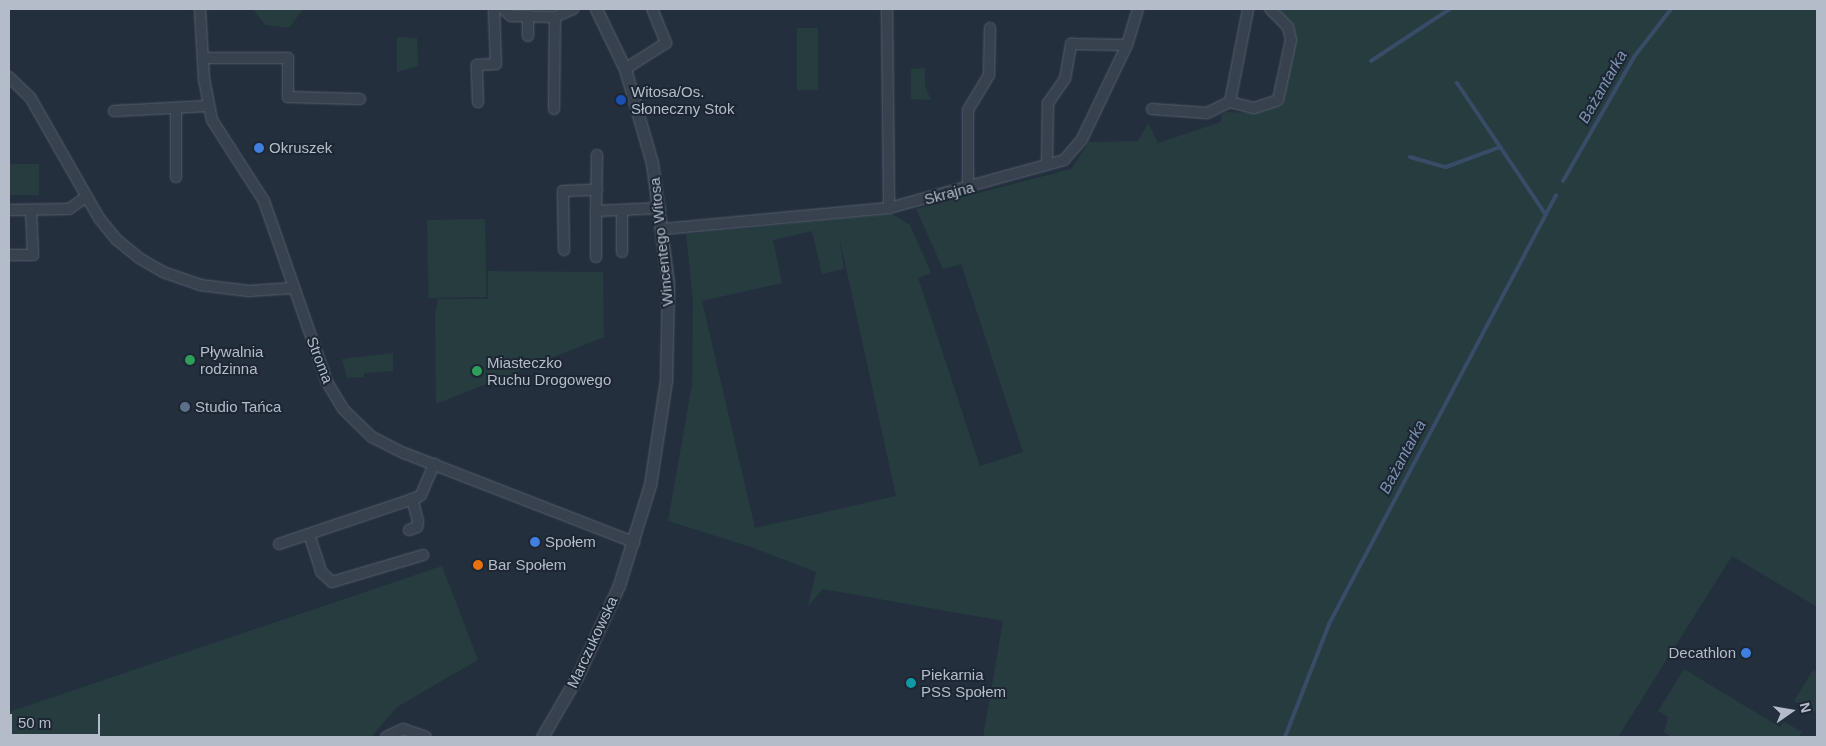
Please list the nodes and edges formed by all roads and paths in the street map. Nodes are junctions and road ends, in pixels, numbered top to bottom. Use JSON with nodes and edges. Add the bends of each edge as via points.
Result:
{"nodes":[{"id":1,"x":200,"y":9,"type":"edge"},
{"id":2,"x":494,"y":9,"type":"edge"},
{"id":3,"x":503,"y":9,"type":"edge"},
{"id":4,"x":573,"y":9,"type":"edge"},
{"id":5,"x":596,"y":9,"type":"edge"},
{"id":6,"x":652,"y":9,"type":"edge"},
{"id":7,"x":887,"y":9,"type":"edge"},
{"id":8,"x":1138,"y":9,"type":"edge"},
{"id":9,"x":1248,"y":9,"type":"edge"},
{"id":10,"x":1270,"y":9,"type":"edge"},
{"id":11,"x":528,"y":16,"type":"junction"},
{"id":12,"x":555,"y":17,"type":"junction"},
{"id":13,"x":990,"y":28,"type":"dead end"},
{"id":14,"x":528,"y":36,"type":"dead end"},
{"id":15,"x":1127,"y":45,"type":"junction"},
{"id":16,"x":203,"y":58,"type":"junction"},
{"id":17,"x":625,"y":69,"type":"junction"},
{"id":18,"x":9,"y":77,"type":"edge"},
{"id":19,"x":360,"y":99,"type":"dead end"},
{"id":20,"x":478,"y":102,"type":"dead end"},
{"id":21,"x":1230,"y":102,"type":"junction"},
{"id":22,"x":208,"y":106,"type":"junction"},
{"id":23,"x":554,"y":108,"type":"dead end"},
{"id":24,"x":1152,"y":109,"type":"dead end"},
{"id":25,"x":176,"y":110,"type":"junction"},
{"id":26,"x":114,"y":111,"type":"dead end"},
{"id":27,"x":597,"y":155,"type":"dead end"},
{"id":28,"x":1047,"y":164,"type":"junction"},
{"id":29,"x":176,"y":177,"type":"dead end"},
{"id":30,"x":968,"y":188,"type":"junction"},
{"id":31,"x":597,"y":190,"type":"junction"},
{"id":32,"x":86,"y":197,"type":"junction"},
{"id":33,"x":660,"y":208,"type":"junction"},
{"id":34,"x":889,"y":208,"type":"junction"},
{"id":35,"x":9,"y":210,"type":"edge"},
{"id":36,"x":31,"y":210,"type":"junction"},
{"id":37,"x":622,"y":210,"type":"junction"},
{"id":38,"x":596,"y":211,"type":"junction"},
{"id":39,"x":662,"y":229,"type":"junction"},
{"id":40,"x":564,"y":250,"type":"dead end"},
{"id":41,"x":622,"y":252,"type":"dead end"},
{"id":42,"x":9,"y":255,"type":"edge"},
{"id":43,"x":596,"y":257,"type":"dead end"},
{"id":44,"x":293,"y":288,"type":"junction"},
{"id":45,"x":434,"y":464,"type":"junction"},
{"id":46,"x":412,"y":499,"type":"junction"},
{"id":47,"x":409,"y":530,"type":"dead end"},
{"id":48,"x":309,"y":534,"type":"junction"},
{"id":49,"x":634,"y":542,"type":"junction"},
{"id":50,"x":279,"y":544,"type":"dead end"},
{"id":51,"x":423,"y":555,"type":"dead end"},
{"id":52,"x":386,"y":737,"type":"edge"},
{"id":53,"x":426,"y":737,"type":"edge"},
{"id":54,"x":542,"y":737,"type":"edge"}],
"edges":[{"from":1,"to":16,"type":"street","name":"Stroma"},
{"from":2,"to":20,"type":"street","via":[[496,64],[477,65]]},
{"from":3,"to":11,"type":"street","via":[[511,16]]},
{"from":4,"to":12,"type":"street"},
{"from":5,"to":17,"type":"street","name":"Wincentego Witosa"},
{"from":6,"to":17,"type":"street","via":[[666,42]]},
{"from":7,"to":34,"type":"street"},
{"from":8,"to":15,"type":"street","name":"Skrajna"},
{"from":9,"to":21,"type":"street"},
{"from":10,"to":21,"type":"street","via":[[1288,27],[1291,40],[1278,100],[1254,108]]},
{"from":11,"to":12,"type":"street"},
{"from":11,"to":14,"type":"street"},
{"from":12,"to":23,"type":"street"},
{"from":13,"to":30,"type":"street","via":[[989,75],[968,110]]},
{"from":15,"to":28,"type":"street","name":"Skrajna","via":[[1076,149],[1064,160]]},
{"from":15,"to":28,"type":"street","via":[[1071,44],[1065,79],[1048,104]]},
{"from":16,"to":19,"type":"street","via":[[288,58],[288,97]]},
{"from":16,"to":22,"type":"street","name":"Stroma"},
{"from":17,"to":33,"type":"street","name":"Wincentego Witosa","via":[[644,131]]},
{"from":18,"to":32,"type":"street","via":[[30,96]]},
{"from":21,"to":24,"type":"street","via":[[1207,113]]},
{"from":22,"to":25,"type":"street"},
{"from":22,"to":44,"type":"street","name":"Stroma","via":[[217,132],[232,156],[249,174],[264,201]]},
{"from":25,"to":26,"type":"street"},
{"from":25,"to":29,"type":"street"},
{"from":27,"to":31,"type":"street"},
{"from":28,"to":30,"type":"street","name":"Skrajna"},
{"from":30,"to":34,"type":"street","name":"Skrajna"},
{"from":31,"to":38,"type":"street"},
{"from":31,"to":40,"type":"street","via":[[563,191]]},
{"from":32,"to":36,"type":"street","via":[[69,209]]},
{"from":32,"to":44,"type":"street","via":[[117,240],[163,272],[200,285],[229,290]]},
{"from":33,"to":37,"type":"street"},
{"from":33,"to":39,"type":"street","name":"Wincentego Witosa"},
{"from":34,"to":39,"type":"street","name":"Skrajna"},
{"from":35,"to":36,"type":"street"},
{"from":36,"to":42,"type":"street","via":[[33,255]]},
{"from":37,"to":38,"type":"street"},
{"from":37,"to":41,"type":"street"},
{"from":38,"to":43,"type":"street"},
{"from":39,"to":49,"type":"street","name":"Wincentego Witosa","via":[[668,289],[666,381],[656,458]]},
{"from":44,"to":45,"type":"street","name":"Stroma","via":[[327,382],[344,409],[372,437]]},
{"from":45,"to":46,"type":"street","via":[[421,495]]},
{"from":45,"to":49,"type":"street","name":"Stroma"},
{"from":46,"to":47,"type":"street","via":[[418,522],[417,527]]},
{"from":46,"to":48,"type":"street"},
{"from":48,"to":50,"type":"street"},
{"from":48,"to":51,"type":"street","via":[[321,572],[332,582]]},
{"from":49,"to":54,"type":"street","name":"Marczukowska","via":[[596,639]]},
{"from":52,"to":53,"type":"street","via":[[403,729]]}]}
